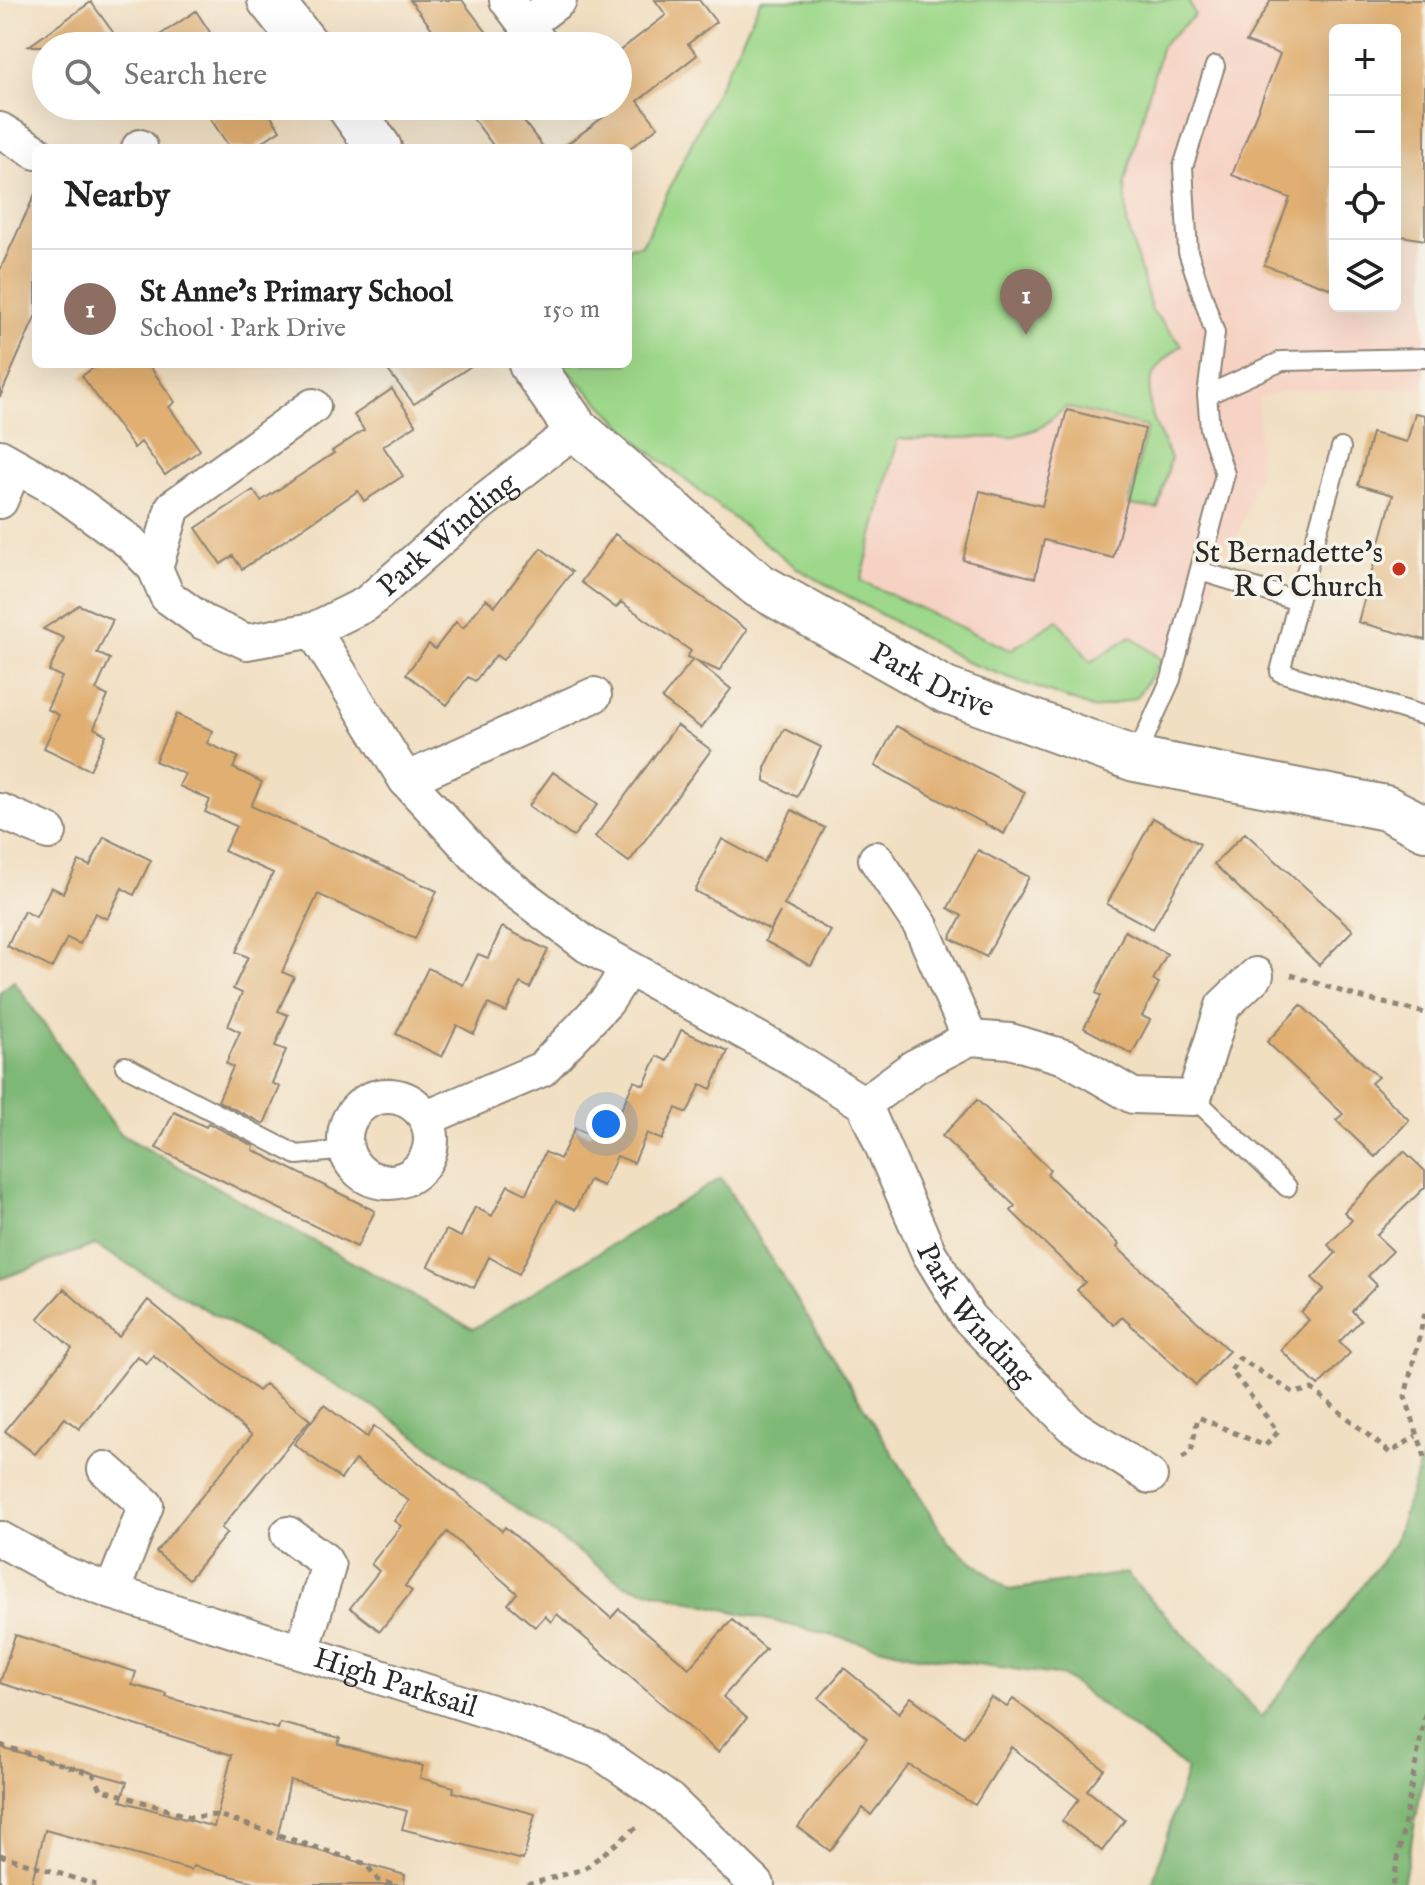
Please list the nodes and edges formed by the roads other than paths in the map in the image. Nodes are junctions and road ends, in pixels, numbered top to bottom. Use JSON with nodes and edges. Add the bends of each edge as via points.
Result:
{"nodes":[{"id":1,"x":270,"y":0,"type":"edge"},
{"id":2,"x":559,"y":0,"type":"edge"},
{"id":3,"x":525,"y":24,"type":"edge"},
{"id":4,"x":296,"y":32,"type":"edge"},
{"id":5,"x":1215,"y":66,"type":"dead end"},
{"id":6,"x":359,"y":120,"type":"edge"},
{"id":7,"x":0,"y":130,"type":"edge"},
{"id":8,"x":376,"y":144,"type":"edge"},
{"id":9,"x":32,"y":150,"type":"edge"},
{"id":10,"x":1425,"y":358,"type":"edge"},
{"id":11,"x":534,"y":368,"type":"edge"},
{"id":12,"x":1207,"y":395,"type":"junction"},
{"id":13,"x":313,"y":406,"type":"dead end"},
{"id":14,"x":576,"y":429,"type":"junction"},
{"id":15,"x":1341,"y":448,"type":"dead end"},
{"id":16,"x":8,"y":462,"type":"edge"},
{"id":17,"x":0,"y":501,"type":"edge"},
{"id":18,"x":155,"y":568,"type":"junction"},
{"id":19,"x":1200,"y":571,"type":"junction"},
{"id":20,"x":1298,"y":601,"type":"junction"},
{"id":21,"x":313,"y":630,"type":"junction"},
{"id":22,"x":594,"y":695,"type":"dead end"},
{"id":23,"x":1425,"y":716,"type":"edge"},
{"id":24,"x":1135,"y":759,"type":"junction"},
{"id":25,"x":406,"y":780,"type":"junction"},
{"id":26,"x":0,"y":811,"type":"edge"},
{"id":27,"x":1425,"y":828,"type":"edge"},
{"id":28,"x":49,"y":832,"type":"dead end"},
{"id":29,"x":876,"y":859,"type":"dead end"},
{"id":30,"x":627,"y":970,"type":"junction"},
{"id":31,"x":1256,"y":975,"type":"road end"},
{"id":32,"x":970,"y":1038,"type":"junction"},
{"id":33,"x":125,"y":1066,"type":"dead end"},
{"id":34,"x":1194,"y":1098,"type":"junction"},
{"id":35,"x":864,"y":1104,"type":"junction"},
{"id":36,"x":427,"y":1118,"type":"junction"},
{"id":37,"x":346,"y":1150,"type":"junction"},
{"id":38,"x":1287,"y":1187,"type":"dead end"},
{"id":39,"x":105,"y":1469,"type":"dead end"},
{"id":40,"x":1150,"y":1476,"type":"road end"},
{"id":41,"x":288,"y":1534,"type":"dead end"},
{"id":42,"x":0,"y":1539,"type":"edge"},
{"id":43,"x":112,"y":1592,"type":"junction"},
{"id":44,"x":302,"y":1651,"type":"junction"},
{"id":45,"x":757,"y":1885,"type":"edge"}],
"edges":[{"from":1,"to":4,"type":"street"},
{"from":2,"to":3,"type":"street"},
{"from":5,"to":12,"type":"lane","via":[[1183,167],[1188,252],[1215,333]]},
{"from":6,"to":8,"type":"street"},
{"from":7,"to":9,"type":"street"},
{"from":10,"to":12,"type":"lane","via":[[1282,361]]},
{"from":11,"to":14,"type":"street","name":"Park Drive"},
{"from":12,"to":19,"type":"lane","via":[[1210,429],[1225,474]]},
{"from":13,"to":18,"type":"street","via":[[173,507]]},
{"from":14,"to":21,"type":"street","name":"Park Winding","via":[[366,604]]},
{"from":14,"to":24,"type":"street","name":"Park Drive","via":[[758,585],[945,690]]},
{"from":15,"to":20,"type":"lane"},
{"from":16,"to":17,"type":"street","name":"Park Winding"},
{"from":16,"to":18,"type":"street","name":"Park Winding","via":[[57,489],[118,533]]},
{"from":18,"to":21,"type":"street","name":"Park Winding","via":[[167,596],[203,622],[247,642]]},
{"from":19,"to":20,"type":"lane"},
{"from":19,"to":24,"type":"lane","via":[[1171,679]]},
{"from":20,"to":23,"type":"lane","via":[[1280,672]]},
{"from":21,"to":25,"type":"street"},
{"from":22,"to":25,"type":"street"},
{"from":24,"to":27,"type":"street","name":"Park Drive","via":[[1386,808]]},
{"from":25,"to":30,"type":"street","via":[[493,874]]},
{"from":26,"to":28,"type":"street"},
{"from":29,"to":32,"type":"street","via":[[921,926]]},
{"from":30,"to":35,"type":"street","via":[[783,1053]]},
{"from":30,"to":36,"type":"street","via":[[607,1001],[542,1069]]},
{"from":31,"to":34,"type":"street","via":[[1223,1006]]},
{"from":32,"to":34,"type":"street","via":[[1010,1041],[1068,1058],[1133,1096]]},
{"from":32,"to":35,"type":"street","via":[[914,1067]]},
{"from":33,"to":37,"type":"lane","via":[[297,1155]]},
{"from":34,"to":38,"type":"lane"},
{"from":35,"to":40,"type":"street","name":"Park Winding","via":[[929,1253],[968,1317],[1071,1425]]},
{"from":36,"to":37,"type":"street","via":[[393,1095],[366,1101],[347,1122]]},
{"from":36,"to":37,"type":"street","via":[[428,1157],[398,1182],[371,1179]]},
{"from":39,"to":43,"type":"street","via":[[146,1505]]},
{"from":41,"to":44,"type":"street","via":[[328,1567]]},
{"from":42,"to":43,"type":"street","name":"High Parksail","via":[[62,1573]]},
{"from":43,"to":44,"type":"street","name":"High Parksail"},
{"from":44,"to":45,"type":"street","name":"High Parksail","via":[[597,1750],[669,1800]]}]}
